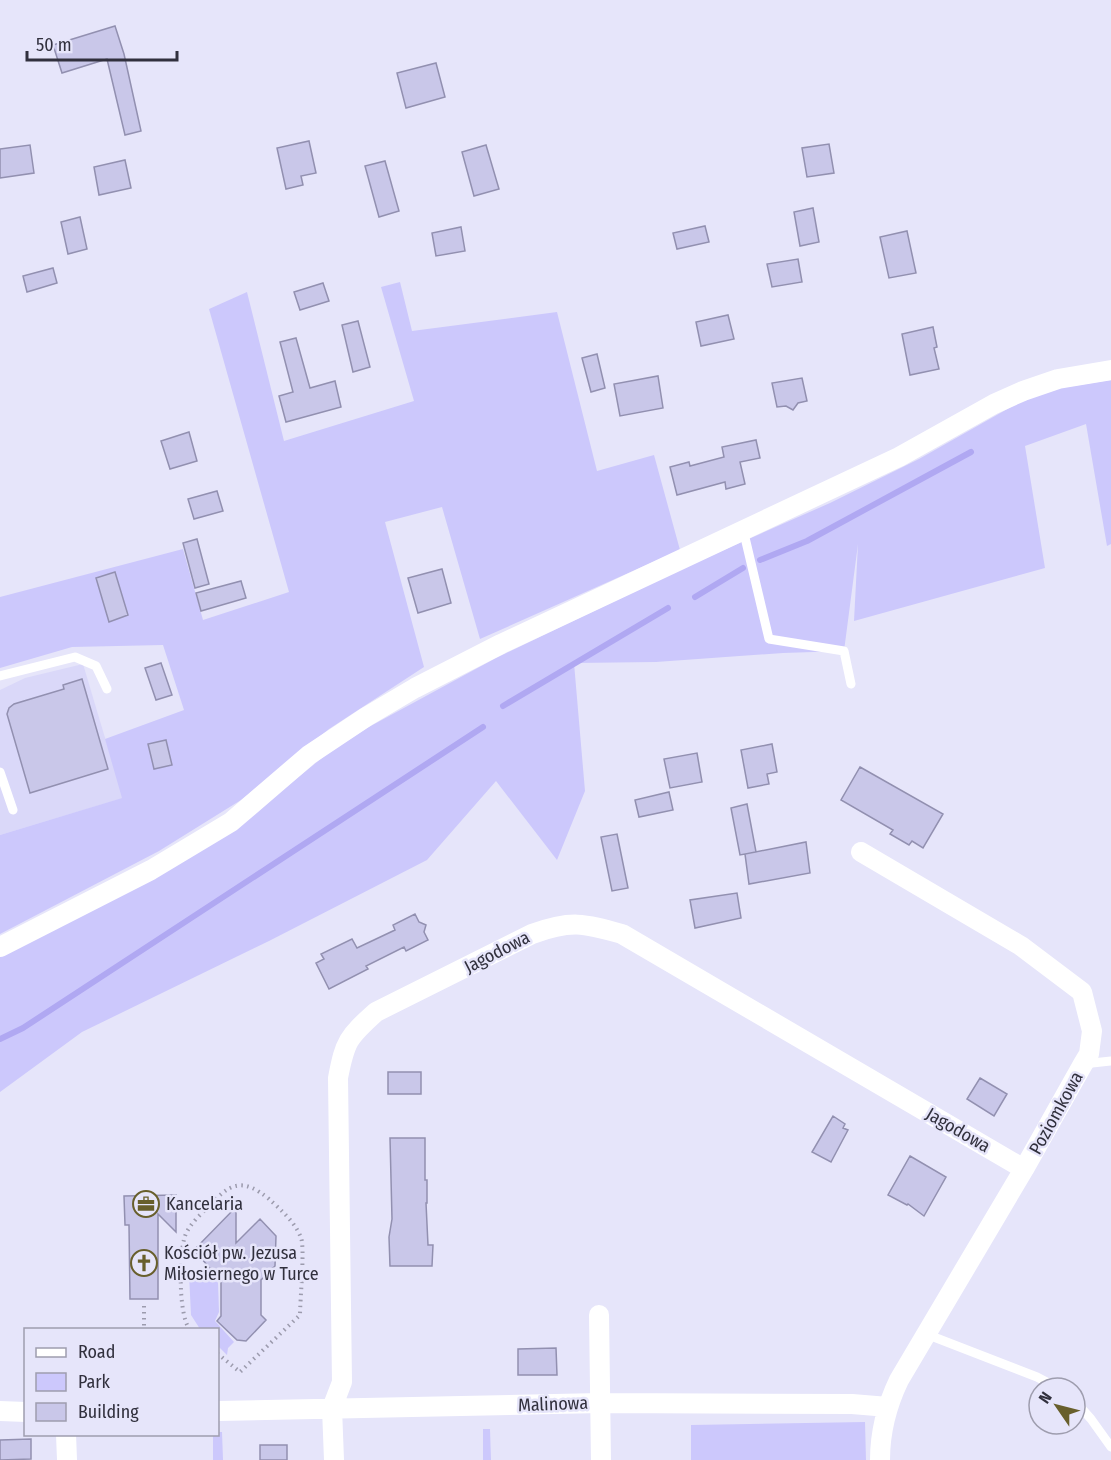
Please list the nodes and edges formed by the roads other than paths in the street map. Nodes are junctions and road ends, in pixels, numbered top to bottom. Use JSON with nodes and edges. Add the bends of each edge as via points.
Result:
{"nodes":[{"id":1,"x":1111,"y":370,"type":"edge"},
{"id":2,"x":743,"y":528,"type":"junction"},
{"id":3,"x":0,"y":676,"type":"edge"},
{"id":4,"x":851,"y":684,"type":"dead end"},
{"id":5,"x":107,"y":689,"type":"dead end"},
{"id":6,"x":0,"y":772,"type":"edge"},
{"id":7,"x":13,"y":810,"type":"dead end"},
{"id":8,"x":861,"y":852,"type":"dead end"},
{"id":9,"x":0,"y":947,"type":"edge"},
{"id":10,"x":1111,"y":1061,"type":"edge"},
{"id":11,"x":1083,"y":1064,"type":"junction"},
{"id":12,"x":1024,"y":1169,"type":"junction"},
{"id":13,"x":599,"y":1315,"type":"dead end"},
{"id":14,"x":926,"y":1334,"type":"junction"},
{"id":15,"x":1034,"y":1376,"type":"edge"},
{"id":16,"x":601,"y":1403,"type":"junction"},
{"id":17,"x":888,"y":1407,"type":"junction"},
{"id":18,"x":332,"y":1408,"type":"junction"},
{"id":19,"x":0,"y":1411,"type":"edge"},
{"id":20,"x":219,"y":1411,"type":"edge"},
{"id":21,"x":24,"y":1412,"type":"edge"},
{"id":22,"x":1087,"y":1414,"type":"edge"},
{"id":23,"x":66,"y":1436,"type":"edge"},
{"id":24,"x":1111,"y":1447,"type":"edge"},
{"id":25,"x":67,"y":1460,"type":"edge"},
{"id":26,"x":334,"y":1460,"type":"edge"},
{"id":27,"x":602,"y":1460,"type":"edge"},
{"id":28,"x":880,"y":1460,"type":"edge"}],
"edges":[{"from":1,"to":2,"type":"street","via":[[1058,379],[1023,391],[898,457]]},
{"from":2,"to":4,"type":"lane","via":[[769,639],[843,651]]},
{"from":2,"to":9,"type":"street","via":[[415,688],[309,755],[231,822],[151,870]]},
{"from":3,"to":5,"type":"lane","via":[[75,657],[96,666]]},
{"from":6,"to":7,"type":"lane"},
{"from":8,"to":11,"type":"street","name":"Poziomkowa","via":[[1021,946],[1082,992],[1092,1031],[1089,1054]]},
{"from":10,"to":11,"type":"lane"},
{"from":11,"to":12,"type":"street","name":"Poziomkowa"},
{"from":12,"to":14,"type":"street","name":"Poziomkowa"},
{"from":12,"to":18,"type":"street","name":"Jagodowa","via":[[622,934],[579,924],[556,925],[376,1012],[347,1041],[338,1078],[342,1382]]},
{"from":13,"to":16,"type":"street"},
{"from":14,"to":15,"type":"lane"},
{"from":14,"to":17,"type":"street","name":"Poziomkowa"},
{"from":16,"to":17,"type":"street","name":"Malinowa"},
{"from":16,"to":18,"type":"street","name":"Malinowa"},
{"from":16,"to":27,"type":"street"},
{"from":17,"to":28,"type":"street","name":"Poziomkowa"},
{"from":18,"to":20,"type":"street","name":"Malinowa"},
{"from":18,"to":26,"type":"street","name":"Jagodowa"},
{"from":19,"to":21,"type":"street"},
{"from":22,"to":24,"type":"lane"},
{"from":23,"to":25,"type":"street"}]}
